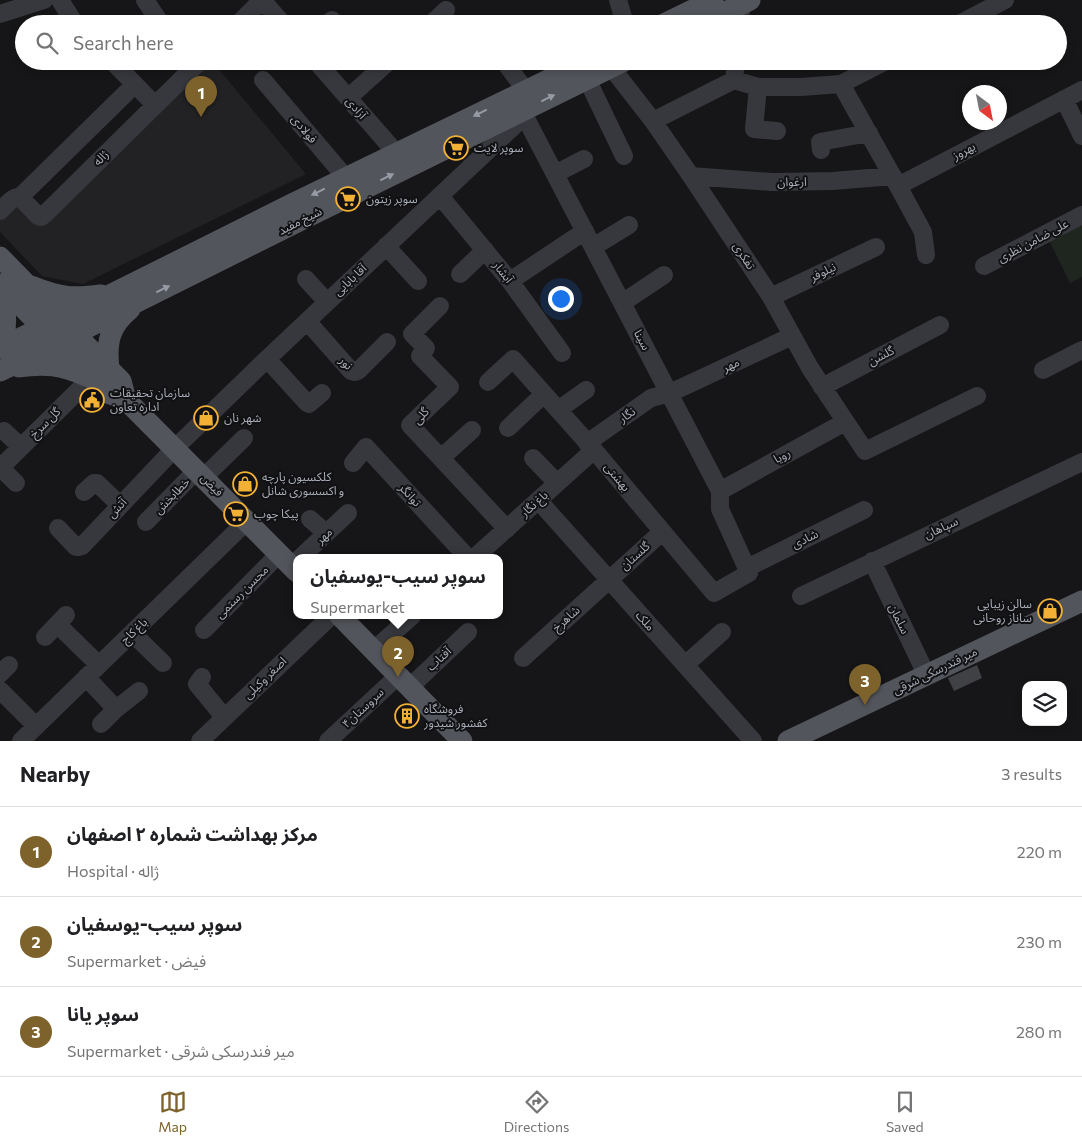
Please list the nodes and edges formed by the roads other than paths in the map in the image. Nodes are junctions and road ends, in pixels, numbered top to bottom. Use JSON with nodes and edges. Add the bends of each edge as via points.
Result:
{"nodes":[{"id":1,"x":44,"y":0,"type":"edge"},
{"id":2,"x":60,"y":0,"type":"edge"},
{"id":3,"x":145,"y":0,"type":"edge"},
{"id":4,"x":262,"y":0,"type":"edge"},
{"id":5,"x":618,"y":0,"type":"edge"},
{"id":6,"x":713,"y":0,"type":"edge"},
{"id":7,"x":1005,"y":0,"type":"edge"},
{"id":8,"x":744,"y":9,"type":"edge"},
{"id":9,"x":446,"y":10,"type":"dead end"},
{"id":10,"x":0,"y":14,"type":"edge"},
{"id":11,"x":69,"y":15,"type":"edge"},
{"id":12,"x":155,"y":15,"type":"edge"},
{"id":13,"x":247,"y":15,"type":"edge"},
{"id":14,"x":275,"y":15,"type":"edge"},
{"id":15,"x":441,"y":15,"type":"edge"},
{"id":16,"x":622,"y":15,"type":"edge"},
{"id":17,"x":682,"y":15,"type":"edge"},
{"id":18,"x":727,"y":15,"type":"edge"},
{"id":19,"x":976,"y":15,"type":"edge"},
{"id":20,"x":121,"y":70,"type":"edge"},
{"id":21,"x":191,"y":70,"type":"edge"},
{"id":22,"x":324,"y":70,"type":"edge"},
{"id":23,"x":379,"y":70,"type":"edge"},
{"id":24,"x":508,"y":70,"type":"edge"},
{"id":25,"x":587,"y":70,"type":"edge"},
{"id":26,"x":621,"y":70,"type":"edge"},
{"id":27,"x":735,"y":70,"type":"edge"},
{"id":28,"x":868,"y":70,"type":"edge"},
{"id":29,"x":262,"y":80,"type":"dead end"},
{"id":30,"x":734,"y":80,"type":"junction"},
{"id":31,"x":841,"y":84,"type":"junction"},
{"id":32,"x":758,"y":87,"type":"junction"},
{"id":33,"x":1082,"y":90,"type":"edge"},
{"id":34,"x":127,"y":92,"type":"dead end"},
{"id":35,"x":348,"y":98,"type":"junction"},
{"id":36,"x":1064,"y":99,"type":"junction"},
{"id":37,"x":524,"y":101,"type":"junction"},
{"id":38,"x":155,"y":105,"type":"junction"},
{"id":39,"x":653,"y":121,"type":"junction"},
{"id":40,"x":777,"y":131,"type":"dead end"},
{"id":41,"x":869,"y":133,"type":"junction"},
{"id":42,"x":1082,"y":136,"type":"edge"},
{"id":43,"x":821,"y":150,"type":"dead end"},
{"id":44,"x":397,"y":154,"type":"junction"},
{"id":45,"x":624,"y":156,"type":"dead end"},
{"id":46,"x":584,"y":159,"type":"dead end"},
{"id":47,"x":555,"y":174,"type":"junction"},
{"id":48,"x":691,"y":176,"type":"junction"},
{"id":49,"x":346,"y":178,"type":"junction"},
{"id":50,"x":896,"y":181,"type":"junction"},
{"id":51,"x":440,"y":196,"type":"junction"},
{"id":52,"x":20,"y":198,"type":"junction"},
{"id":53,"x":301,"y":210,"type":"junction"},
{"id":54,"x":0,"y":211,"type":"edge"},
{"id":55,"x":1082,"y":215,"type":"edge"},
{"id":56,"x":272,"y":225,"type":"junction"},
{"id":57,"x":629,"y":225,"type":"dead end"},
{"id":58,"x":585,"y":231,"type":"junction"},
{"id":59,"x":386,"y":246,"type":"junction"},
{"id":60,"x":876,"y":246,"type":"dead end"},
{"id":61,"x":593,"y":247,"type":"junction"},
{"id":62,"x":486,"y":250,"type":"junction"},
{"id":63,"x":926,"y":255,"type":"dead end"},
{"id":64,"x":0,"y":257,"type":"edge"},
{"id":65,"x":984,"y":266,"type":"dead end"},
{"id":66,"x":460,"y":274,"type":"dead end"},
{"id":67,"x":664,"y":275,"type":"dead end"},
{"id":68,"x":306,"y":279,"type":"dead end"},
{"id":69,"x":418,"y":281,"type":"dead end"},
{"id":70,"x":510,"y":281,"type":"junction"},
{"id":71,"x":0,"y":284,"type":"edge"},
{"id":72,"x":26,"y":284,"type":"junction"},
{"id":73,"x":0,"y":291,"type":"edge"},
{"id":74,"x":114,"y":294,"type":"junction"},
{"id":75,"x":771,"y":297,"type":"junction"},
{"id":76,"x":141,"y":300,"type":"junction"},
{"id":77,"x":327,"y":302,"type":"junction"},
{"id":78,"x":622,"y":303,"type":"junction"},
{"id":79,"x":440,"y":306,"type":"dead end"},
{"id":80,"x":61,"y":318,"type":"junction"},
{"id":81,"x":307,"y":321,"type":"junction"},
{"id":82,"x":940,"y":325,"type":"dead end"},
{"id":83,"x":42,"y":328,"type":"junction"},
{"id":84,"x":792,"y":336,"type":"junction"},
{"id":85,"x":67,"y":339,"type":"junction"},
{"id":86,"x":0,"y":341,"type":"edge"},
{"id":87,"x":387,"y":342,"type":"dead end"},
{"id":88,"x":0,"y":348,"type":"edge"},
{"id":89,"x":1082,"y":350,"type":"edge"},
{"id":90,"x":562,"y":353,"type":"dead end"},
{"id":91,"x":267,"y":359,"type":"junction"},
{"id":92,"x":2,"y":370,"type":"edge"},
{"id":93,"x":1043,"y":370,"type":"dead end"},
{"id":94,"x":100,"y":374,"type":"junction"},
{"id":95,"x":488,"y":382,"type":"dead end"},
{"id":96,"x":822,"y":387,"type":"junction"},
{"id":97,"x":586,"y":390,"type":"dead end"},
{"id":98,"x":322,"y":393,"type":"dead end"},
{"id":99,"x":670,"y":393,"type":"junction"},
{"id":100,"x":544,"y":394,"type":"junction"},
{"id":101,"x":977,"y":396,"type":"dead end"},
{"id":102,"x":558,"y":410,"type":"junction"},
{"id":103,"x":845,"y":422,"type":"junction"},
{"id":104,"x":508,"y":428,"type":"dead end"},
{"id":105,"x":472,"y":430,"type":"dead end"},
{"id":106,"x":4,"y":431,"type":"dead end"},
{"id":107,"x":244,"y":438,"type":"dead end"},
{"id":108,"x":591,"y":446,"type":"junction"},
{"id":109,"x":21,"y":447,"type":"junction"},
{"id":110,"x":175,"y":448,"type":"junction"},
{"id":111,"x":441,"y":458,"type":"junction"},
{"id":112,"x":533,"y":458,"type":"dead end"},
{"id":113,"x":1082,"y":462,"type":"edge"},
{"id":114,"x":353,"y":463,"type":"dead end"},
{"id":115,"x":0,"y":468,"type":"edge"},
{"id":116,"x":200,"y":474,"type":"junction"},
{"id":117,"x":16,"y":483,"type":"dead end"},
{"id":118,"x":557,"y":483,"type":"junction"},
{"id":119,"x":720,"y":491,"type":"junction"},
{"id":120,"x":84,"y":492,"type":"dead end"},
{"id":121,"x":538,"y":500,"type":"junction"},
{"id":122,"x":120,"y":505,"type":"junction"},
{"id":123,"x":864,"y":510,"type":"dead end"},
{"id":124,"x":348,"y":513,"type":"dead end"},
{"id":125,"x":310,"y":519,"type":"dead end"},
{"id":126,"x":247,"y":521,"type":"junction"},
{"id":127,"x":146,"y":522,"type":"dead end"},
{"id":128,"x":58,"y":528,"type":"dead end"},
{"id":129,"x":507,"y":528,"type":"junction"},
{"id":130,"x":662,"y":532,"type":"junction"},
{"id":131,"x":326,"y":533,"type":"junction"},
{"id":132,"x":302,"y":554,"type":"edge"},
{"id":133,"x":464,"y":554,"type":"edge"},
{"id":134,"x":478,"y":554,"type":"edge"},
{"id":135,"x":293,"y":562,"type":"edge"},
{"id":136,"x":872,"y":562,"type":"junction"},
{"id":137,"x":748,"y":571,"type":"junction"},
{"id":138,"x":609,"y":580,"type":"junction"},
{"id":139,"x":801,"y":596,"type":"dead end"},
{"id":140,"x":1082,"y":601,"type":"edge"},
{"id":141,"x":328,"y":619,"type":"edge"},
{"id":142,"x":343,"y":619,"type":"edge"},
{"id":143,"x":409,"y":619,"type":"edge"},
{"id":144,"x":56,"y":626,"type":"dead end"},
{"id":145,"x":204,"y":630,"type":"dead end"},
{"id":146,"x":468,"y":632,"type":"dead end"},
{"id":147,"x":722,"y":632,"type":"dead end"},
{"id":148,"x":132,"y":633,"type":"junction"},
{"id":149,"x":374,"y":650,"type":"junction"},
{"id":150,"x":523,"y":658,"type":"dead end"},
{"id":151,"x":163,"y":663,"type":"dead end"},
{"id":152,"x":685,"y":666,"type":"junction"},
{"id":153,"x":93,"y":671,"type":"junction"},
{"id":154,"x":927,"y":676,"type":"junction"},
{"id":155,"x":202,"y":677,"type":"dead end"},
{"id":156,"x":404,"y":681,"type":"junction"},
{"id":157,"x":0,"y":690,"type":"edge"},
{"id":158,"x":139,"y":691,"type":"dead end"},
{"id":159,"x":116,"y":709,"type":"junction"},
{"id":160,"x":224,"y":717,"type":"junction"},
{"id":161,"x":102,"y":724,"type":"dead end"},
{"id":162,"x":36,"y":726,"type":"junction"},
{"id":163,"x":454,"y":738,"type":"edge"},
{"id":164,"x":21,"y":741,"type":"edge"},
{"id":165,"x":200,"y":741,"type":"edge"},
{"id":166,"x":328,"y":741,"type":"edge"},
{"id":167,"x":753,"y":741,"type":"edge"},
{"id":168,"x":788,"y":741,"type":"edge"}],
"edges":[{"from":1,"to":10,"type":"street"},
{"from":2,"to":11,"type":"street"},
{"from":3,"to":12,"type":"street"},
{"from":4,"to":13,"type":"street"},
{"from":4,"to":14,"type":"street"},
{"from":5,"to":16,"type":"street"},
{"from":6,"to":17,"type":"main road"},
{"from":7,"to":19,"type":"street"},
{"from":8,"to":18,"type":"main road"},
{"from":9,"to":15,"type":"street"},
{"from":20,"to":38,"type":"street"},
{"from":21,"to":38,"type":"street","name":"ژاله"},
{"from":22,"to":35,"type":"street","name":"آزادی"},
{"from":23,"to":35,"type":"street"},
{"from":24,"to":37,"type":"street","name":"سینا"},
{"from":25,"to":37,"type":"main road","name":"شیخ مفید"},
{"from":25,"to":45,"type":"street"},
{"from":26,"to":39,"type":"street","name":"تفکری"},
{"from":27,"to":30,"type":"street"},
{"from":28,"to":31,"type":"street"},
{"from":29,"to":49,"type":"street","name":"فولادی"},
{"from":30,"to":32,"type":"street"},
{"from":30,"to":39,"type":"street"},
{"from":31,"to":32,"type":"street"},
{"from":31,"to":41,"type":"street"},
{"from":32,"to":40,"type":"street","via":[[754,129]]},
{"from":33,"to":36,"type":"street","name":"بهروز"},
{"from":34,"to":52,"type":"street"},
{"from":35,"to":44,"type":"street","name":"آزادی"},
{"from":36,"to":42,"type":"street"},
{"from":36,"to":50,"type":"street","name":"بهروز"},
{"from":37,"to":44,"type":"main road","name":"شیخ مفید","one_way":true},
{"from":37,"to":47,"type":"street","name":"سینا"},
{"from":37,"to":51,"type":"street","name":"آقا بابایی","via":[[516,124]]},
{"from":53,"to":37,"type":"main road","name":"شیخ مفید","one_way":true},
{"from":38,"to":52,"type":"street","name":"ژاله","via":[[44,215],[38,216]]},
{"from":39,"to":48,"type":"street","name":"تفکری"},
{"from":41,"to":43,"type":"street","via":[[820,142]]},
{"from":41,"to":50,"type":"street"},
{"from":44,"to":49,"type":"main road","name":"شیخ مفید"},
{"from":46,"to":47,"type":"street"},
{"from":47,"to":58,"type":"street","name":"سینا"},
{"from":48,"to":50,"type":"street","name":"ارغوان","via":[[772,182]]},
{"from":48,"to":75,"type":"street","name":"تفکری"},
{"from":49,"to":53,"type":"main road","name":"شیخ مفید","one_way":true},
{"from":50,"to":63,"type":"street","via":[[923,232]]},
{"from":51,"to":59,"type":"street","name":"آقا بابایی"},
{"from":51,"to":62,"type":"street","name":"آبشار"},
{"from":52,"to":54,"type":"street","via":[[14,198]]},
{"from":53,"to":56,"type":"main road","name":"شیخ مفید"},
{"from":55,"to":65,"type":"street","name":"علی ضامن نظری"},
{"from":56,"to":74,"type":"main road","name":"شیخ مفید"},
{"from":76,"to":56,"type":"main road","name":"شیخ مفید","one_way":true},
{"from":57,"to":61,"type":"street"},
{"from":58,"to":61,"type":"street","name":"سینا"},
{"from":58,"to":70,"type":"street"},
{"from":59,"to":69,"type":"street"},
{"from":59,"to":77,"type":"street","name":"آقا بابایی"},
{"from":60,"to":75,"type":"street","name":"نیلوفر"},
{"from":61,"to":78,"type":"street","name":"سینا"},
{"from":62,"to":66,"type":"street"},
{"from":62,"to":70,"type":"street","name":"آبشار"},
{"from":64,"to":72,"type":"main road"},
{"from":67,"to":78,"type":"street"},
{"from":68,"to":77,"type":"street"},
{"from":70,"to":90,"type":"street","name":"آبشار"},
{"from":71,"to":83,"type":"main road"},
{"from":72,"to":74,"type":"main road","via":[[66,297]]},
{"from":72,"to":80,"type":"main road"},
{"from":73,"to":86,"type":"main road","via":[[6,325]]},
{"from":74,"to":80,"type":"main road","name":"شیخ مفید"},
{"from":75,"to":84,"type":"street","name":"تفکری"},
{"from":76,"to":85,"type":"main road","name":"شیخ مفید"},
{"from":76,"to":94,"type":"main road","via":[[121,316],[109,337],[107,356]]},
{"from":77,"to":81,"type":"street","name":"آقا بابایی"},
{"from":78,"to":99,"type":"street","name":"سینا"},
{"from":79,"to":111,"type":"street","name":"گلی","via":[[412,334],[426,348],[420,356],[450,387],[410,425]]},
{"from":80,"to":83,"type":"main road","name":"شیخ مفید"},
{"from":80,"to":85,"type":"main road"},
{"from":81,"to":87,"type":"street","name":"نور","via":[[351,371],[358,371]]},
{"from":81,"to":91,"type":"street","name":"آقا بابایی"},
{"from":82,"to":96,"type":"street","name":"گلشن"},
{"from":83,"to":85,"type":"main road"},
{"from":83,"to":88,"type":"main road","name":"شیخ مفید"},
{"from":84,"to":96,"type":"street","name":"تفکری"},
{"from":84,"to":99,"type":"street","name":"مهر"},
{"from":85,"to":92,"type":"main road","name":"شیخ مفید"},
{"from":85,"to":94,"type":"main road"},
{"from":89,"to":93,"type":"street"},
{"from":91,"to":98,"type":"street","via":[[307,403]]},
{"from":91,"to":110,"type":"street","name":"آقا بابایی"},
{"from":92,"to":94,"type":"main road","via":[[36,364]]},
{"from":94,"to":109,"type":"street","name":"گل سرخ"},
{"from":94,"to":110,"type":"main road","name":"فیض","via":[[105,392],[126,400]]},
{"from":95,"to":100,"type":"street","name":"بهشتی","via":[[513,359]]},
{"from":96,"to":103,"type":"street","name":"تفکری"},
{"from":97,"to":102,"type":"street"},
{"from":99,"to":108,"type":"street","name":"نگار","via":[[650,398]]},
{"from":99,"to":119,"type":"street","name":"سینا"},
{"from":100,"to":102,"type":"street","name":"بهشتی"},
{"from":100,"to":104,"type":"street"},
{"from":101,"to":103,"type":"street","name":"تفکری","via":[[865,451]]},
{"from":102,"to":108,"type":"street","name":"بهشتی"},
{"from":103,"to":119,"type":"street","name":"رویا"},
{"from":105,"to":111,"type":"street"},
{"from":106,"to":109,"type":"street"},
{"from":107,"to":116,"type":"street","name":"خطابخش"},
{"from":108,"to":118,"type":"street","name":"باغ نگار"},
{"from":108,"to":130,"type":"street","name":"بهشتی"},
{"from":109,"to":115,"type":"street","name":"گل سرخ"},
{"from":110,"to":116,"type":"main road","name":"فیض"},
{"from":110,"to":122,"type":"street","name":"آتش"},
{"from":111,"to":129,"type":"street","name":"گلی"},
{"from":112,"to":118,"type":"street"},
{"from":113,"to":136,"type":"street","name":"سپاهان"},
{"from":114,"to":133,"type":"street","name":"توانگر","via":[[366,447]]},
{"from":115,"to":117,"type":"street"},
{"from":116,"to":126,"type":"main road","name":"فیض"},
{"from":116,"to":127,"type":"street","name":"خطابخش"},
{"from":118,"to":121,"type":"street","name":"باغ نگار"},
{"from":119,"to":137,"type":"street","name":"سینا","via":[[720,509]]},
{"from":120,"to":122,"type":"street","via":[[97,483]]},
{"from":121,"to":129,"type":"street","name":"باغ نگار"},
{"from":121,"to":138,"type":"street","name":"ملک"},
{"from":122,"to":128,"type":"street","name":"آتش","via":[[82,546],[76,547]]},
{"from":123,"to":137,"type":"street","name":"شادی"},
{"from":124,"to":131,"type":"street","name":"مهر"},
{"from":125,"to":131,"type":"street"},
{"from":126,"to":135,"type":"main road","name":"فیض"},
{"from":126,"to":148,"type":"street","name":"باغ کاج"},
{"from":129,"to":134,"type":"street","name":"باغ نگار"},
{"from":130,"to":137,"type":"street","name":"بهشتی","via":[[714,593]]},
{"from":130,"to":138,"type":"street","name":"گلستان"},
{"from":131,"to":132,"type":"street","name":"مهر"},
{"from":135,"to":145,"type":"street","name":"محسن رستمی"},
{"from":136,"to":139,"type":"street","name":"سپاهان"},
{"from":136,"to":154,"type":"street","name":"سلمان"},
{"from":138,"to":150,"type":"street","name":"شاهرخ"},
{"from":138,"to":152,"type":"street","name":"ملک"},
{"from":140,"to":154,"type":"main road","name":"میر فندرسکی شرقی"},
{"from":141,"to":160,"type":"street","name":"اصغر وکیلی"},
{"from":142,"to":149,"type":"main road"},
{"from":143,"to":149,"type":"street"},
{"from":144,"to":153,"type":"street"},
{"from":146,"to":156,"type":"street","name":"آفتاب"},
{"from":147,"to":152,"type":"street"},
{"from":148,"to":151,"type":"street"},
{"from":148,"to":153,"type":"street","name":"باغ کاج"},
{"from":149,"to":156,"type":"main road"},
{"from":152,"to":167,"type":"street","name":"ملک"},
{"from":153,"to":159,"type":"street"},
{"from":153,"to":162,"type":"street","name":"باغ کاج"},
{"from":154,"to":168,"type":"main road","name":"میر فندرسکی شرقی"},
{"from":155,"to":160,"type":"street","via":[[197,684]]},
{"from":156,"to":163,"type":"main road"},
{"from":156,"to":166,"type":"street","name":"سروستان۴"},
{"from":157,"to":162,"type":"street"},
{"from":158,"to":159,"type":"street"},
{"from":159,"to":161,"type":"street"},
{"from":160,"to":165,"type":"street","name":"اصغر وکیلی"},
{"from":162,"to":164,"type":"street","name":"باغ کاج"}]}
